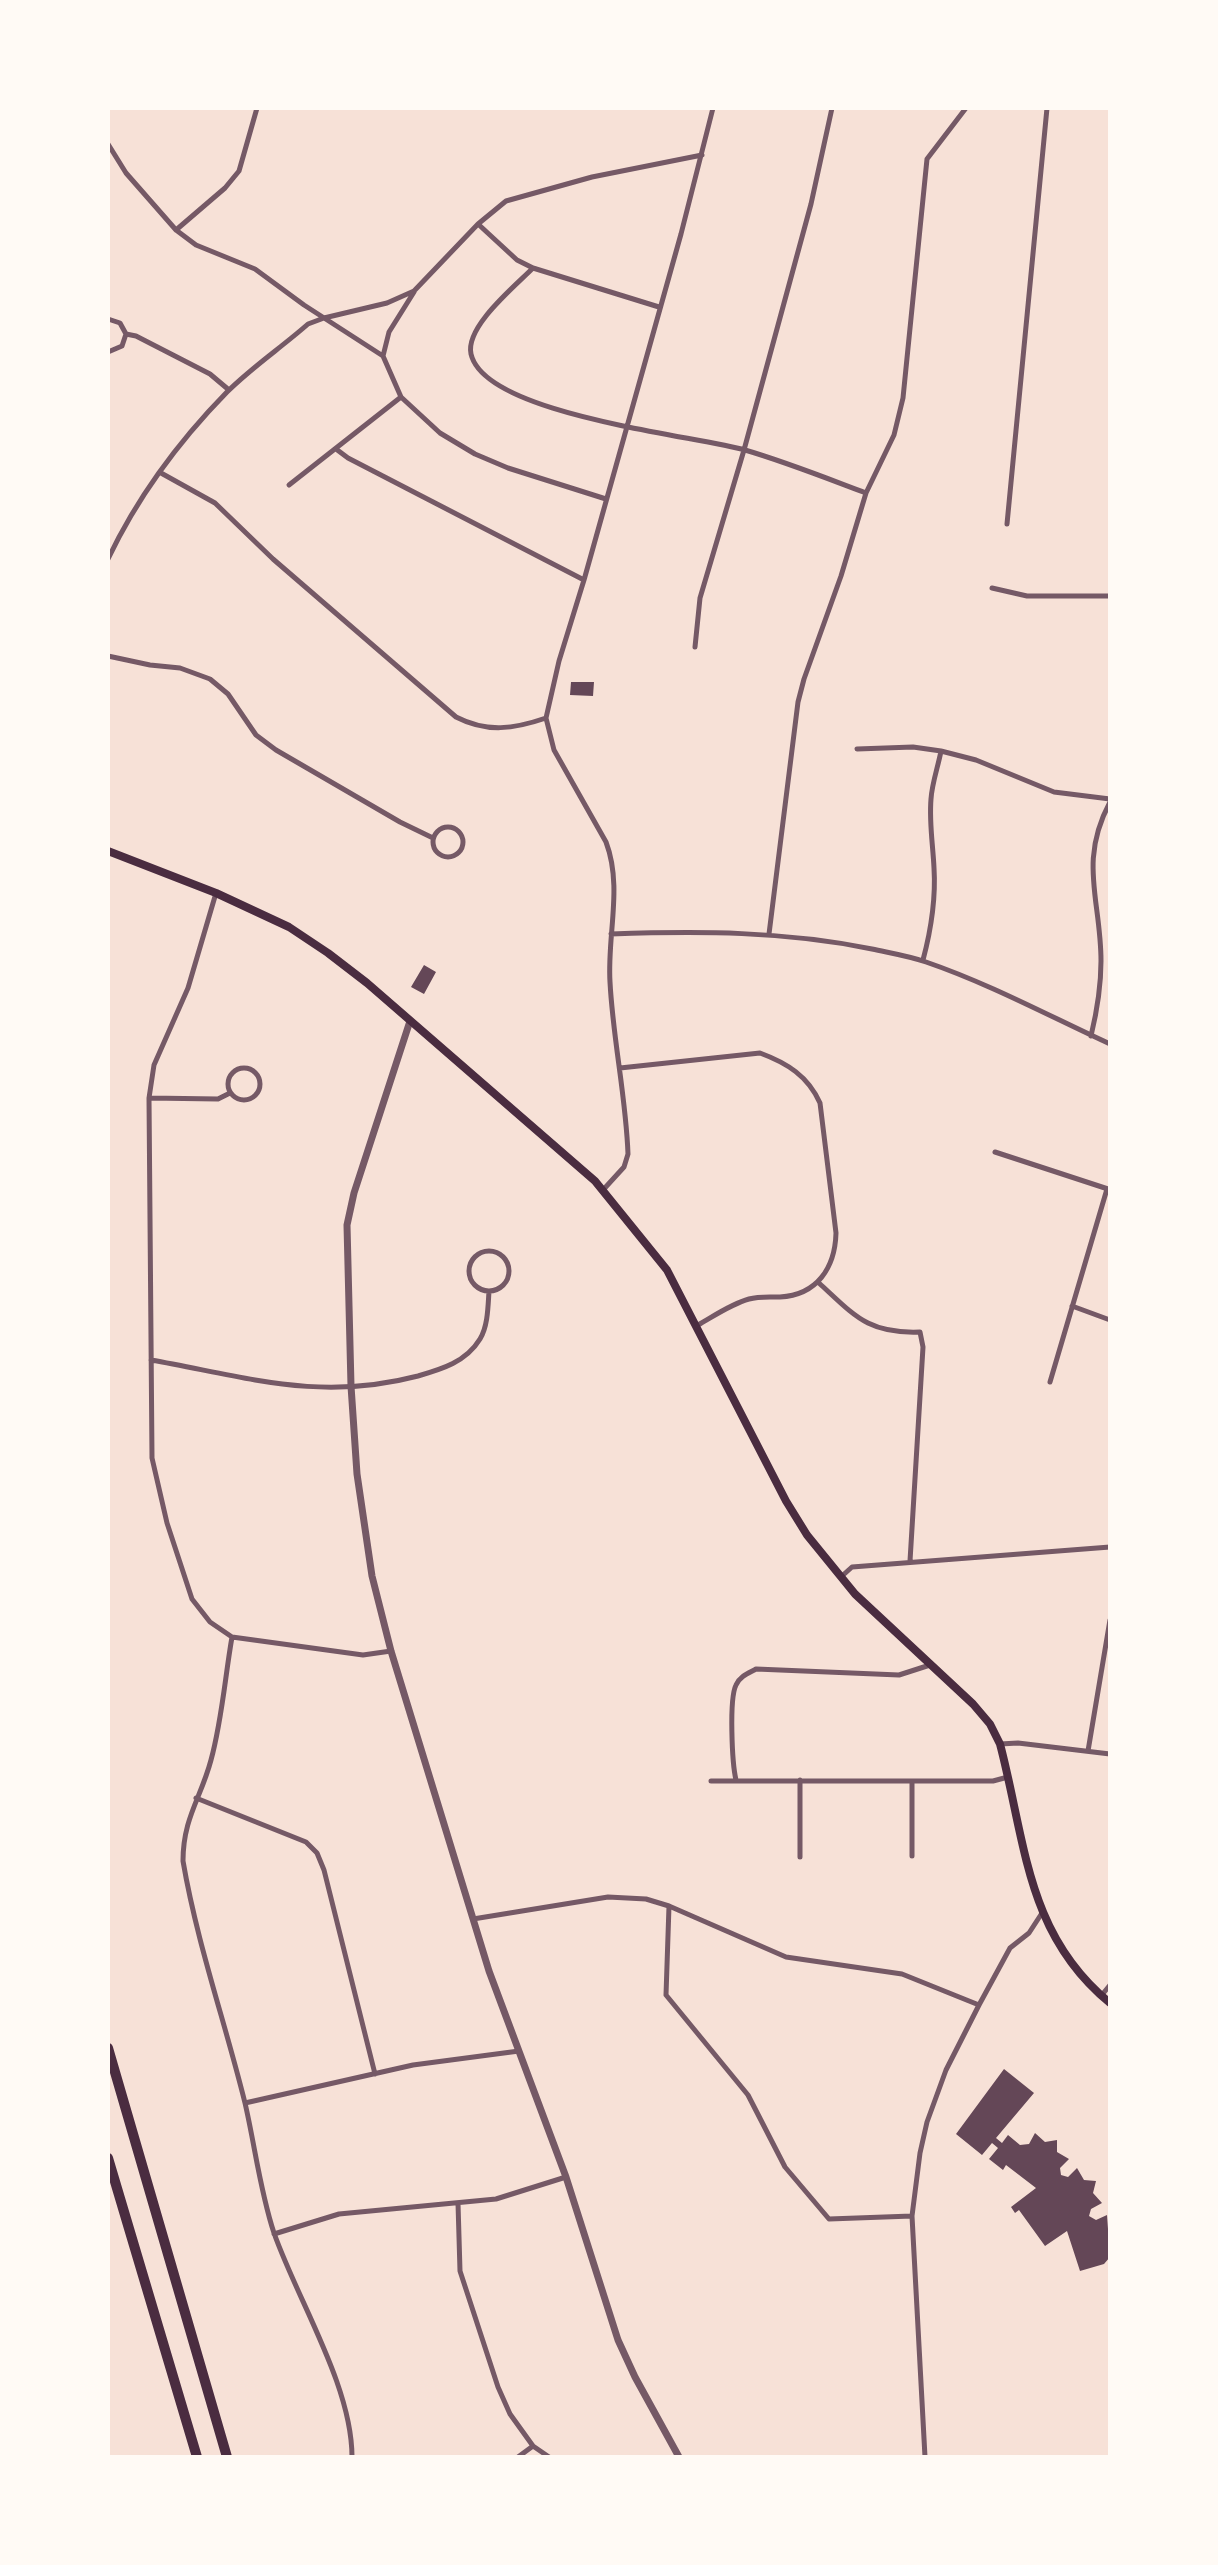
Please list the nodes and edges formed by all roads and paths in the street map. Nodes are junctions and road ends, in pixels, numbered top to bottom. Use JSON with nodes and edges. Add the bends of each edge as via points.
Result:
{"nodes":[{"id":1,"x":257,"y":108,"type":"edge"},
{"id":2,"x":713,"y":108,"type":"edge"},
{"id":3,"x":832,"y":108,"type":"edge"},
{"id":4,"x":966,"y":108,"type":"edge"},
{"id":5,"x":1047,"y":108,"type":"edge"},
{"id":6,"x":108,"y":144,"type":"edge"},
{"id":7,"x":702,"y":155,"type":"junction"},
{"id":8,"x":478,"y":224,"type":"junction"},
{"id":9,"x":176,"y":230,"type":"junction"},
{"id":10,"x":533,"y":268,"type":"junction"},
{"id":11,"x":414,"y":291,"type":"junction"},
{"id":12,"x":659,"y":307,"type":"junction"},
{"id":13,"x":324,"y":318,"type":"junction"},
{"id":14,"x":108,"y":319,"type":"edge"},
{"id":15,"x":126,"y":334,"type":"junction"},
{"id":16,"x":108,"y":352,"type":"edge"},
{"id":17,"x":383,"y":356,"type":"junction"},
{"id":18,"x":229,"y":390,"type":"junction"},
{"id":19,"x":401,"y":397,"type":"junction"},
{"id":20,"x":627,"y":427,"type":"junction"},
{"id":21,"x":336,"y":449,"type":"junction"},
{"id":22,"x":744,"y":450,"type":"junction"},
{"id":23,"x":161,"y":473,"type":"junction"},
{"id":24,"x":289,"y":485,"type":"dead end"},
{"id":25,"x":866,"y":493,"type":"junction"},
{"id":26,"x":606,"y":499,"type":"junction"},
{"id":27,"x":1007,"y":524,"type":"dead end"},
{"id":28,"x":108,"y":559,"type":"edge"},
{"id":29,"x":584,"y":580,"type":"junction"},
{"id":30,"x":992,"y":588,"type":"dead end"},
{"id":31,"x":1110,"y":596,"type":"edge"},
{"id":32,"x":695,"y":647,"type":"dead end"},
{"id":33,"x":108,"y":656,"type":"edge"},
{"id":34,"x":546,"y":718,"type":"junction"},
{"id":35,"x":857,"y":749,"type":"dead end"},
{"id":36,"x":941,"y":751,"type":"junction"},
{"id":37,"x":1110,"y":801,"type":"edge"},
{"id":38,"x":433,"y":838,"type":"junction"},
{"id":39,"x":108,"y":851,"type":"edge"},
{"id":40,"x":216,"y":893,"type":"junction"},
{"id":41,"x":611,"y":934,"type":"junction"},
{"id":42,"x":769,"y":934,"type":"junction"},
{"id":43,"x":923,"y":960,"type":"junction"},
{"id":44,"x":410,"y":1021,"type":"junction"},
{"id":45,"x":1091,"y":1036,"type":"junction"},
{"id":46,"x":1110,"y":1044,"type":"edge"},
{"id":47,"x":620,"y":1068,"type":"junction"},
{"id":48,"x":230,"y":1093,"type":"junction"},
{"id":49,"x":149,"y":1098,"type":"junction"},
{"id":50,"x":995,"y":1152,"type":"dead end"},
{"id":51,"x":603,"y":1190,"type":"junction"},
{"id":52,"x":1108,"y":1190,"type":"edge"},
{"id":53,"x":819,"y":1283,"type":"junction"},
{"id":54,"x":489,"y":1291,"type":"junction"},
{"id":55,"x":1072,"y":1306,"type":"junction"},
{"id":56,"x":1110,"y":1320,"type":"edge"},
{"id":57,"x":698,"y":1325,"type":"junction"},
{"id":58,"x":151,"y":1360,"type":"junction"},
{"id":59,"x":1050,"y":1382,"type":"dead end"},
{"id":60,"x":351,"y":1386,"type":"junction"},
{"id":61,"x":1110,"y":1547,"type":"edge"},
{"id":62,"x":910,"y":1561,"type":"junction"},
{"id":63,"x":842,"y":1576,"type":"junction"},
{"id":64,"x":1110,"y":1620,"type":"edge"},
{"id":65,"x":232,"y":1637,"type":"junction"},
{"id":66,"x":391,"y":1651,"type":"junction"},
{"id":67,"x":931,"y":1664,"type":"junction"},
{"id":68,"x":1000,"y":1744,"type":"junction"},
{"id":69,"x":1088,"y":1751,"type":"junction"},
{"id":70,"x":1110,"y":1754,"type":"edge"},
{"id":71,"x":1009,"y":1776,"type":"junction"},
{"id":72,"x":736,"y":1780,"type":"junction"},
{"id":73,"x":800,"y":1780,"type":"junction"},
{"id":74,"x":711,"y":1781,"type":"dead end"},
{"id":75,"x":912,"y":1781,"type":"junction"},
{"id":76,"x":196,"y":1798,"type":"junction"},
{"id":77,"x":912,"y":1856,"type":"dead end"},
{"id":78,"x":800,"y":1857,"type":"dead end"},
{"id":79,"x":669,"y":1906,"type":"junction"},
{"id":80,"x":1042,"y":1913,"type":"junction"},
{"id":81,"x":473,"y":1919,"type":"junction"},
{"id":82,"x":1110,"y":1985,"type":"edge"},
{"id":83,"x":1101,"y":1996,"type":"junction"},
{"id":84,"x":1110,"y":2003,"type":"edge"},
{"id":85,"x":979,"y":2005,"type":"junction"},
{"id":86,"x":108,"y":2048,"type":"edge"},
{"id":87,"x":520,"y":2050,"type":"junction"},
{"id":88,"x":375,"y":2074,"type":"junction"},
{"id":89,"x":245,"y":2103,"type":"junction"},
{"id":90,"x":108,"y":2158,"type":"edge"},
{"id":91,"x":566,"y":2177,"type":"junction"},
{"id":92,"x":458,"y":2203,"type":"junction"},
{"id":93,"x":912,"y":2216,"type":"junction"},
{"id":94,"x":274,"y":2234,"type":"junction"},
{"id":95,"x":533,"y":2446,"type":"junction"},
{"id":96,"x":197,"y":2457,"type":"edge"},
{"id":97,"x":227,"y":2457,"type":"edge"},
{"id":98,"x":352,"y":2457,"type":"edge"},
{"id":99,"x":518,"y":2457,"type":"edge"},
{"id":100,"x":549,"y":2457,"type":"edge"},
{"id":101,"x":679,"y":2457,"type":"edge"},
{"id":102,"x":925,"y":2457,"type":"edge"}],
"edges":[{"from":1,"to":9,"type":"street","via":[[239,171]]},
{"from":2,"to":7,"type":"street"},
{"from":3,"to":22,"type":"street"},
{"from":4,"to":25,"type":"street","via":[[927,159],[903,398],[894,435]]},
{"from":5,"to":27,"type":"street"},
{"from":6,"to":9,"type":"street"},
{"from":7,"to":8,"type":"street","via":[[523,195],[506,201]]},
{"from":7,"to":12,"type":"street"},
{"from":8,"to":10,"type":"street"},
{"from":8,"to":11,"type":"street"},
{"from":9,"to":13,"type":"street","via":[[196,245],[255,269]]},
{"from":10,"to":12,"type":"street"},
{"from":10,"to":20,"type":"street","via":[[476,329],[471,355],[476,366],[514,394]]},
{"from":11,"to":13,"type":"street"},
{"from":11,"to":17,"type":"street","via":[[389,332]]},
{"from":12,"to":20,"type":"street"},
{"from":13,"to":17,"type":"street"},
{"from":13,"to":18,"type":"street","via":[[308,324]]},
{"from":14,"to":15,"type":"street","via":[[120,323]]},
{"from":15,"to":16,"type":"street","via":[[122,346]]},
{"from":15,"to":18,"type":"street","via":[[210,374]]},
{"from":17,"to":19,"type":"street"},
{"from":18,"to":23,"type":"street"},
{"from":19,"to":21,"type":"street"},
{"from":19,"to":26,"type":"street","via":[[440,433],[475,454]]},
{"from":20,"to":22,"type":"street"},
{"from":20,"to":26,"type":"street"},
{"from":21,"to":24,"type":"street"},
{"from":21,"to":29,"type":"street"},
{"from":22,"to":25,"type":"street"},
{"from":22,"to":32,"type":"street","via":[[700,598]]},
{"from":23,"to":28,"type":"street","via":[[123,527]]},
{"from":23,"to":34,"type":"street","via":[[215,503],[456,717],[498,729]]},
{"from":25,"to":42,"type":"street","via":[[798,702]]},
{"from":26,"to":29,"type":"street"},
{"from":29,"to":34,"type":"street"},
{"from":30,"to":31,"type":"street","via":[[1027,596]]},
{"from":33,"to":38,"type":"street","via":[[180,668],[210,679],[228,694],[256,735],[276,750]]},
{"from":34,"to":41,"type":"street","via":[[554,750],[611,857]]},
{"from":35,"to":36,"type":"street"},
{"from":36,"to":37,"type":"street","via":[[1054,792]]},
{"from":36,"to":43,"type":"street","via":[[931,797],[934,896]]},
{"from":37,"to":45,"type":"street","via":[[1099,822],[1091,870],[1101,959]]},
{"from":38,"to":38,"type":"street","via":[[434,850],[443,857],[455,856],[462,847],[461,835],[452,828],[440,829]]},
{"from":39,"to":40,"type":"main road"},
{"from":40,"to":44,"type":"main road","via":[[289,927]]},
{"from":40,"to":49,"type":"street","via":[[188,988],[154,1065]]},
{"from":41,"to":42,"type":"street"},
{"from":41,"to":47,"type":"street","via":[[609,980]]},
{"from":42,"to":43,"type":"street"},
{"from":43,"to":45,"type":"street"},
{"from":44,"to":51,"type":"main road"},
{"from":44,"to":60,"type":"street","via":[[347,1225]]},
{"from":45,"to":46,"type":"street"},
{"from":47,"to":51,"type":"street","via":[[628,1154],[621,1172]]},
{"from":47,"to":53,"type":"street","via":[[760,1053],[779,1060],[813,1087],[820,1103],[836,1233],[836,1251]]},
{"from":48,"to":48,"type":"street","via":[[238,1099],[253,1097],[259,1084],[256,1074],[247,1069],[232,1073]]},
{"from":48,"to":49,"type":"street","via":[[218,1099]]},
{"from":49,"to":58,"type":"street"},
{"from":50,"to":52,"type":"street"},
{"from":51,"to":57,"type":"main road","via":[[667,1270]]},
{"from":52,"to":55,"type":"street"},
{"from":53,"to":57,"type":"street","via":[[791,1295],[747,1299]]},
{"from":53,"to":62,"type":"street","via":[[873,1327],[920,1332]]},
{"from":54,"to":54,"type":"street","via":[[502,1287],[509,1269],[503,1256],[491,1251],[479,1253],[469,1270],[472,1283]]},
{"from":54,"to":60,"type":"street","via":[[481,1338],[465,1357],[392,1383]]},
{"from":55,"to":56,"type":"street"},
{"from":55,"to":59,"type":"street"},
{"from":57,"to":63,"type":"main road","via":[[786,1501]]},
{"from":58,"to":60,"type":"street","via":[[266,1384]]},
{"from":58,"to":65,"type":"street","via":[[152,1458],[167,1523],[192,1599],[210,1622]]},
{"from":60,"to":66,"type":"street","via":[[362,1516]]},
{"from":61,"to":62,"type":"street"},
{"from":62,"to":63,"type":"street","via":[[852,1567]]},
{"from":63,"to":67,"type":"main road"},
{"from":64,"to":69,"type":"street"},
{"from":65,"to":66,"type":"street","via":[[363,1655]]},
{"from":65,"to":76,"type":"street","via":[[211,1760]]},
{"from":66,"to":81,"type":"street"},
{"from":67,"to":68,"type":"main road","via":[[973,1704]]},
{"from":67,"to":72,"type":"street","via":[[899,1675],[756,1669],[742,1677],[734,1702]]},
{"from":68,"to":69,"type":"street"},
{"from":68,"to":71,"type":"main road"},
{"from":69,"to":70,"type":"street"},
{"from":71,"to":75,"type":"street","via":[[993,1781]]},
{"from":71,"to":80,"type":"main road"},
{"from":72,"to":73,"type":"street"},
{"from":72,"to":74,"type":"street"},
{"from":73,"to":75,"type":"street"},
{"from":73,"to":78,"type":"street"},
{"from":75,"to":77,"type":"street"},
{"from":76,"to":88,"type":"street","via":[[306,1842],[317,1853]]},
{"from":76,"to":89,"type":"street","via":[[184,1831],[183,1861]]},
{"from":79,"to":81,"type":"street","via":[[608,1897]]},
{"from":79,"to":85,"type":"street","via":[[786,1957],[902,1974]]},
{"from":79,"to":93,"type":"street","via":[[666,1995],[748,2095],[785,2167],[829,2219]]},
{"from":80,"to":83,"type":"main road","via":[[1062,1953]]},
{"from":80,"to":85,"type":"street","via":[[1010,1948]]},
{"from":81,"to":87,"type":"street"},
{"from":82,"to":83,"type":"street"},
{"from":83,"to":84,"type":"main road"},
{"from":85,"to":93,"type":"street","via":[[927,2122]]},
{"from":86,"to":97,"type":"highway"},
{"from":87,"to":88,"type":"street"},
{"from":87,"to":91,"type":"street"},
{"from":88,"to":89,"type":"street"},
{"from":89,"to":94,"type":"street"},
{"from":90,"to":96,"type":"highway"},
{"from":91,"to":92,"type":"street","via":[[496,2199]]},
{"from":91,"to":101,"type":"street","via":[[618,2340]]},
{"from":92,"to":94,"type":"street","via":[[339,2214]]},
{"from":92,"to":95,"type":"street","via":[[460,2271],[469,2304],[510,2414]]},
{"from":93,"to":102,"type":"street"},
{"from":94,"to":98,"type":"street","via":[[335,2379]]},
{"from":95,"to":99,"type":"street"},
{"from":95,"to":100,"type":"street"}]}
